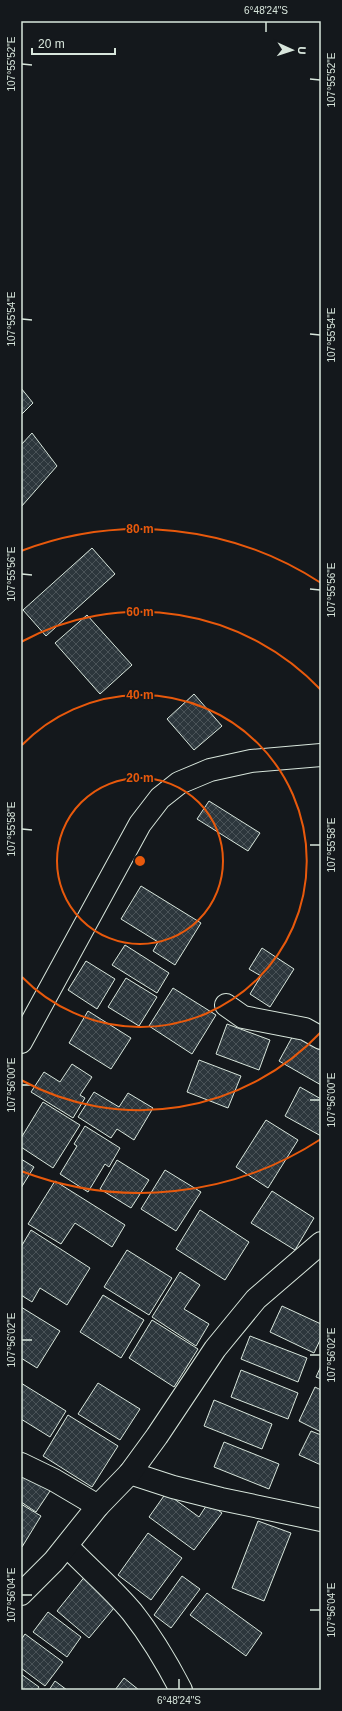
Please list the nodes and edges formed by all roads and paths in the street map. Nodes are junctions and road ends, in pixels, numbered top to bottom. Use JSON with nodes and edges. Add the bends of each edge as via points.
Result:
{"nodes":[{"id":1,"x":321,"y":755,"type":"edge"},
{"id":2,"x":226,"y":1005,"type":"dead end"},
{"id":3,"x":321,"y":1038,"type":"edge"},
{"id":4,"x":21,"y":1042,"type":"edge"},
{"id":5,"x":321,"y":1243,"type":"edge"},
{"id":6,"x":21,"y":1464,"type":"edge"},
{"id":7,"x":130,"y":1473,"type":"junction"},
{"id":8,"x":98,"y":1506,"type":"junction"},
{"id":9,"x":321,"y":1520,"type":"edge"},
{"id":10,"x":67,"y":1546,"type":"junction"},
{"id":11,"x":21,"y":1594,"type":"edge"},
{"id":12,"x":181,"y":1690,"type":"edge"}],
"edges":[{"from":1,"to":4,"type":"street","via":[[251,761],[210,770],[179,783],[160,798],[140,824]]},
{"from":2,"to":3,"type":"street","via":[[243,1016],[305,1029]]},
{"from":5,"to":7,"type":"street","via":[[256,1299],[214,1349]]},
{"from":6,"to":8,"type":"street"},
{"from":7,"to":8,"type":"street"},
{"from":7,"to":9,"type":"street","via":[[221,1499]]},
{"from":8,"to":10,"type":"street"},
{"from":10,"to":11,"type":"street"},
{"from":10,"to":12,"type":"street","via":[[131,1611],[157,1648]]}]}
